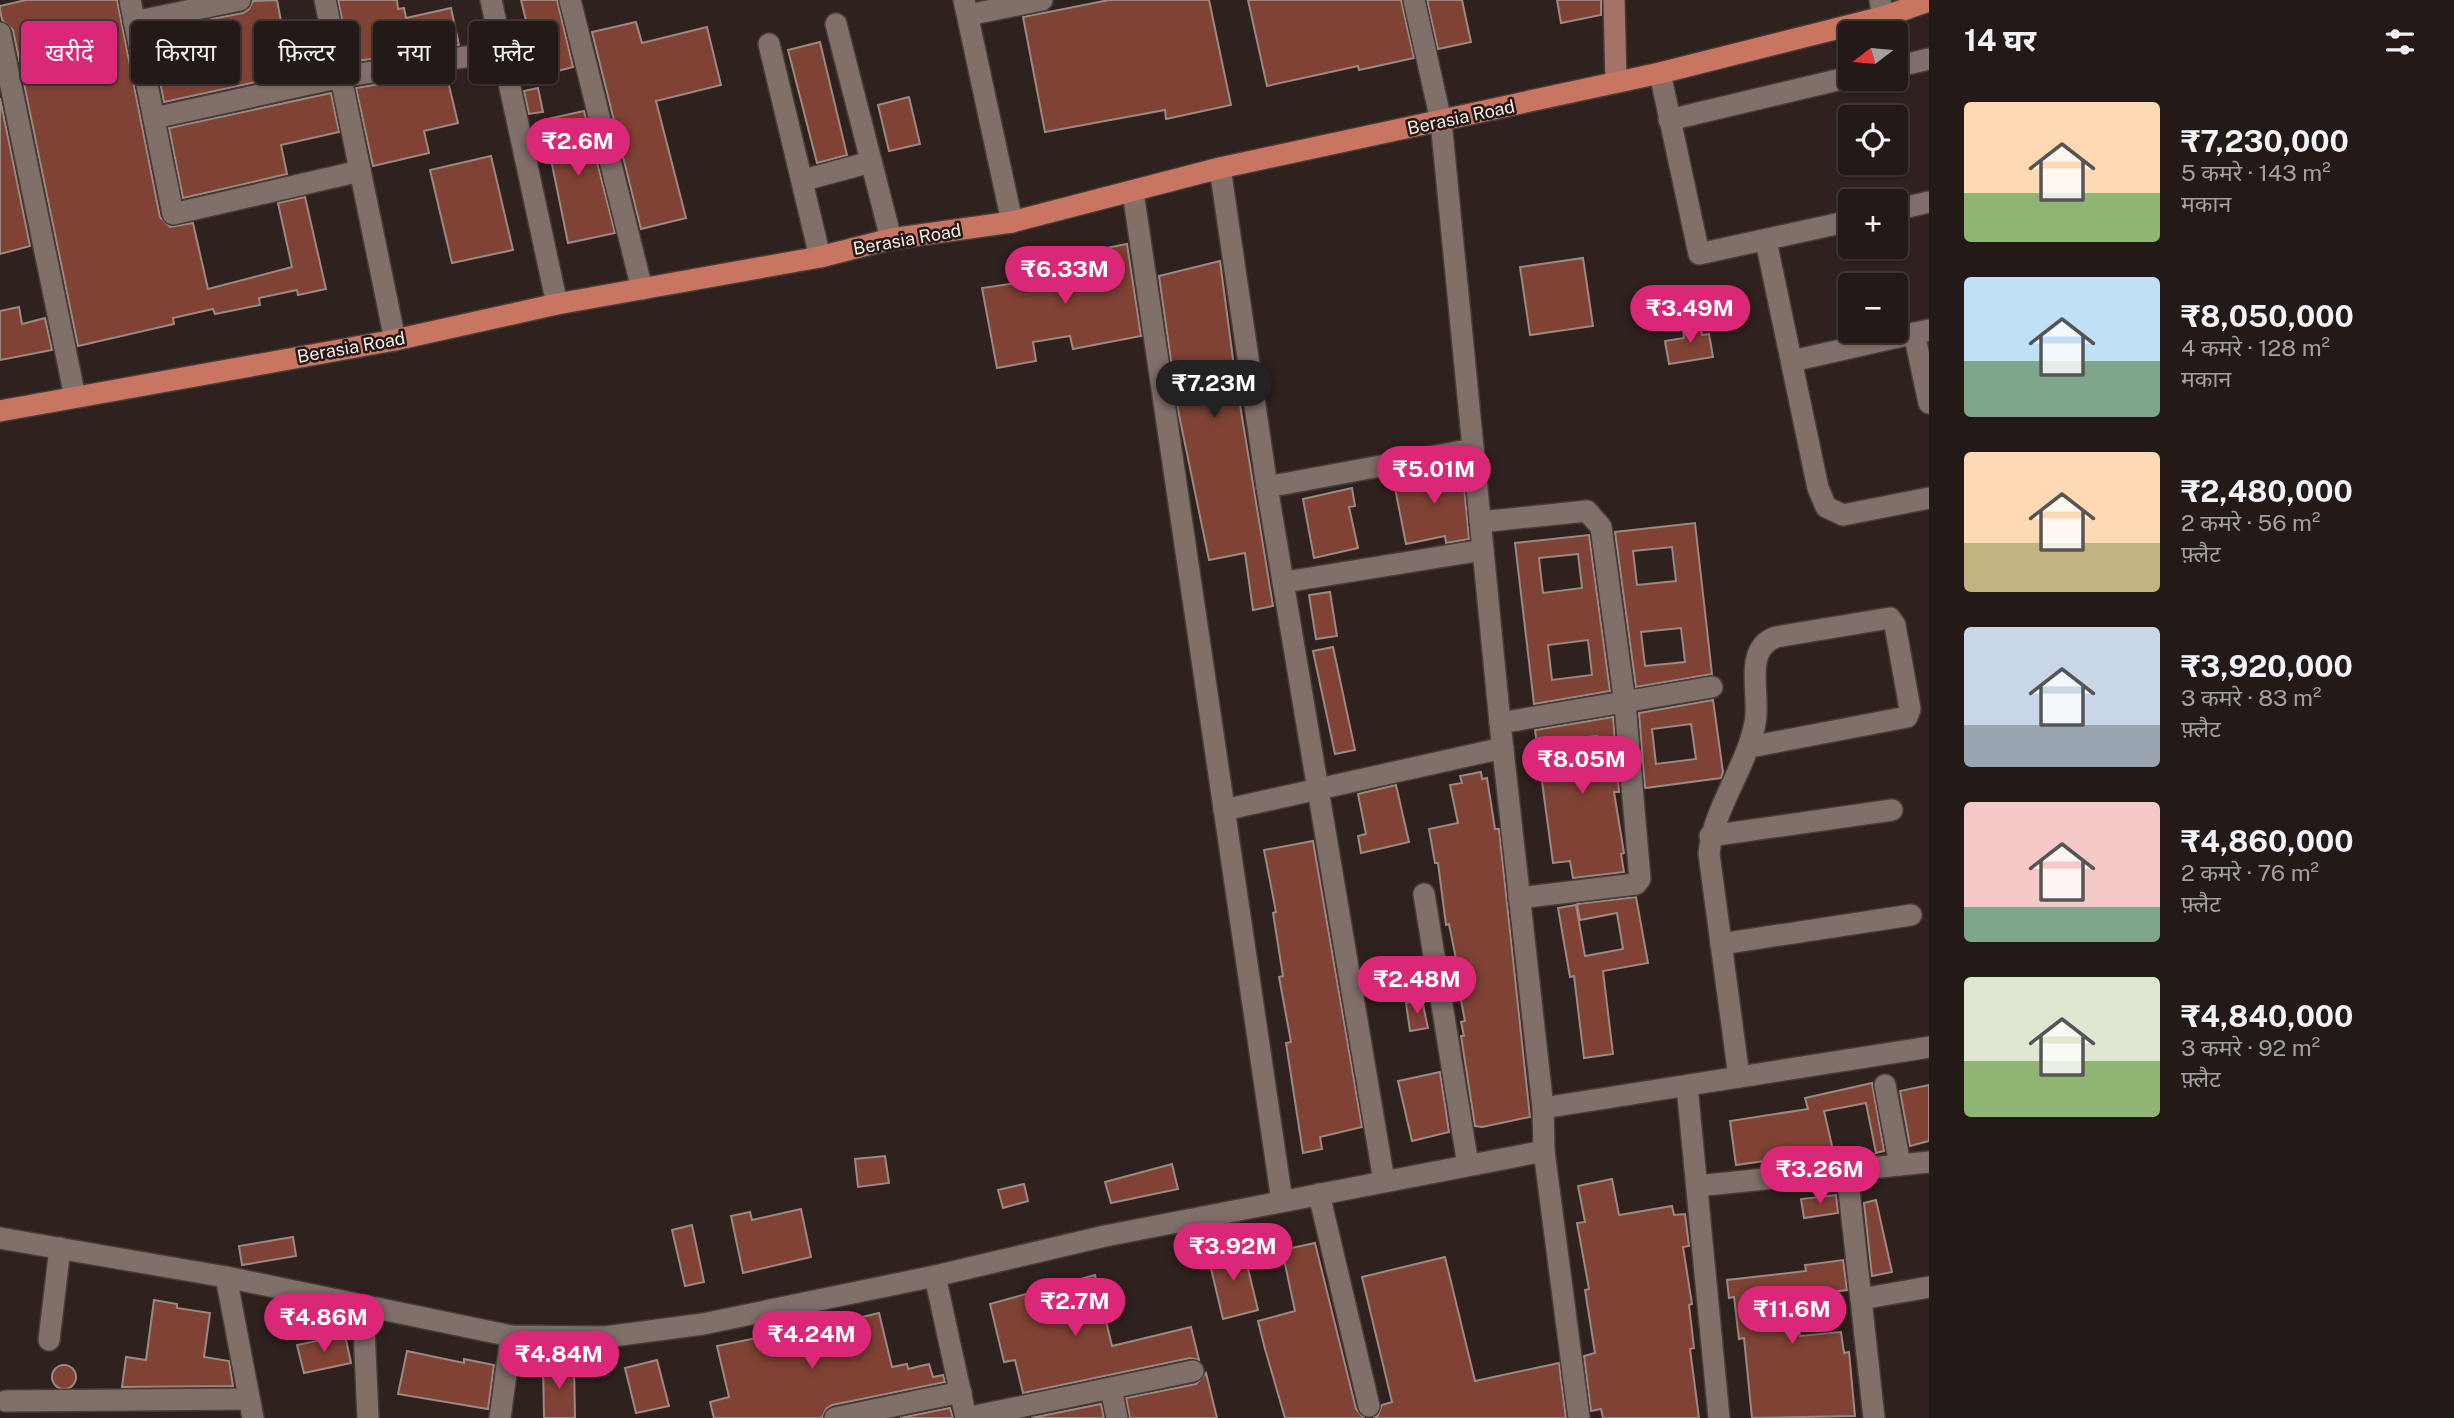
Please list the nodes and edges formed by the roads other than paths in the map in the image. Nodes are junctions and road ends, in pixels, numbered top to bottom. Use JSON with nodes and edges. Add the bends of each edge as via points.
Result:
{"nodes":[{"id":1,"x":130,"y":0,"type":"edge"},
{"id":2,"x":240,"y":0,"type":"edge"},
{"id":3,"x":325,"y":0,"type":"edge"},
{"id":4,"x":491,"y":0,"type":"edge"},
{"id":5,"x":570,"y":0,"type":"edge"},
{"id":6,"x":1042,"y":0,"type":"edge"},
{"id":7,"x":1414,"y":0,"type":"edge"},
{"id":8,"x":1614,"y":0,"type":"edge"},
{"id":9,"x":1929,"y":1,"type":"edge"},
{"id":10,"x":966,"y":8,"type":"edge"},
{"id":11,"x":1882,"y":8,"type":"edge"},
{"id":12,"x":134,"y":21,"type":"edge"},
{"id":13,"x":139,"y":21,"type":"edge"},
{"id":14,"x":329,"y":21,"type":"edge"},
{"id":15,"x":496,"y":21,"type":"edge"},
{"id":16,"x":836,"y":24,"type":"dead end"},
{"id":17,"x":0,"y":33,"type":"edge"},
{"id":18,"x":769,"y":44,"type":"dead end"},
{"id":19,"x":469,"y":56,"type":"edge"},
{"id":20,"x":1929,"y":59,"type":"edge"},
{"id":21,"x":1908,"y":64,"type":"edge"},
{"id":22,"x":1660,"y":73,"type":"junction"},
{"id":23,"x":359,"y":74,"type":"edge"},
{"id":24,"x":1838,"y":80,"type":"edge"},
{"id":25,"x":1616,"y":82,"type":"junction"},
{"id":26,"x":147,"y":84,"type":"edge"},
{"id":27,"x":309,"y":84,"type":"edge"},
{"id":28,"x":342,"y":84,"type":"edge"},
{"id":29,"x":509,"y":84,"type":"edge"},
{"id":30,"x":154,"y":118,"type":"junction"},
{"id":31,"x":1669,"y":120,"type":"junction"},
{"id":32,"x":1441,"y":121,"type":"junction"},
{"id":33,"x":871,"y":162,"type":"junction"},
{"id":34,"x":1220,"y":169,"type":"junction"},
{"id":35,"x":360,"y":170,"type":"junction"},
{"id":36,"x":803,"y":180,"type":"junction"},
{"id":37,"x":1133,"y":192,"type":"junction"},
{"id":38,"x":1929,"y":202,"type":"edge"},
{"id":39,"x":1908,"y":207,"type":"edge"},
{"id":40,"x":1012,"y":222,"type":"junction"},
{"id":41,"x":1838,"y":224,"type":"edge"},
{"id":42,"x":891,"y":239,"type":"junction"},
{"id":43,"x":1766,"y":241,"type":"junction"},
{"id":44,"x":820,"y":257,"type":"junction"},
{"id":45,"x":642,"y":289,"type":"junction"},
{"id":46,"x":557,"y":304,"type":"junction"},
{"id":47,"x":1922,"y":332,"type":"edge"},
{"id":48,"x":396,"y":340,"type":"junction"},
{"id":49,"x":1793,"y":361,"type":"junction"},
{"id":50,"x":75,"y":397,"type":"junction"},
{"id":51,"x":1929,"y":403,"type":"edge"},
{"id":52,"x":0,"y":411,"type":"edge"},
{"id":53,"x":1473,"y":449,"type":"junction"},
{"id":54,"x":1267,"y":487,"type":"junction"},
{"id":55,"x":1929,"y":498,"type":"edge"},
{"id":56,"x":1480,"y":522,"type":"junction"},
{"id":57,"x":1483,"y":550,"type":"junction"},
{"id":58,"x":1285,"y":582,"type":"junction"},
{"id":59,"x":1712,"y":687,"type":"dead end"},
{"id":60,"x":1625,"y":704,"type":"junction"},
{"id":61,"x":1500,"y":723,"type":"junction"},
{"id":62,"x":1750,"y":747,"type":"junction"},
{"id":63,"x":1503,"y":748,"type":"junction"},
{"id":64,"x":1317,"y":789,"type":"junction"},
{"id":65,"x":1224,"y":810,"type":"junction"},
{"id":66,"x":1892,"y":810,"type":"dead end"},
{"id":67,"x":1710,"y":836,"type":"junction"},
{"id":68,"x":1424,"y":894,"type":"dead end"},
{"id":69,"x":1519,"y":898,"type":"junction"},
{"id":70,"x":1911,"y":915,"type":"dead end"},
{"id":71,"x":1721,"y":944,"type":"junction"},
{"id":72,"x":1929,"y":1047,"type":"edge"},
{"id":73,"x":1739,"y":1077,"type":"junction"},
{"id":74,"x":1885,"y":1085,"type":"dead end"},
{"id":75,"x":1687,"y":1086,"type":"junction"},
{"id":76,"x":1543,"y":1108,"type":"junction"},
{"id":77,"x":1544,"y":1151,"type":"junction"},
{"id":78,"x":1929,"y":1162,"type":"edge"},
{"id":79,"x":1468,"y":1165,"type":"junction"},
{"id":80,"x":1900,"y":1166,"type":"junction"},
{"id":81,"x":1847,"y":1172,"type":"junction"},
{"id":82,"x":1384,"y":1181,"type":"junction"},
{"id":83,"x":1697,"y":1186,"type":"junction"},
{"id":84,"x":1319,"y":1194,"type":"junction"},
{"id":85,"x":1282,"y":1202,"type":"junction"},
{"id":86,"x":0,"y":1238,"type":"edge"},
{"id":87,"x":60,"y":1248,"type":"junction"},
{"id":88,"x":934,"y":1276,"type":"junction"},
{"id":89,"x":226,"y":1277,"type":"junction"},
{"id":90,"x":1929,"y":1287,"type":"edge"},
{"id":91,"x":1861,"y":1299,"type":"junction"},
{"id":92,"x":363,"y":1306,"type":"junction"},
{"id":93,"x":511,"y":1336,"type":"junction"},
{"id":94,"x":49,"y":1340,"type":"dead end"},
{"id":95,"x":1194,"y":1370,"type":"dead end"},
{"id":96,"x":1111,"y":1388,"type":"junction"},
{"id":97,"x":961,"y":1392,"type":"junction"},
{"id":98,"x":6,"y":1401,"type":"dead end"},
{"id":99,"x":1369,"y":1406,"type":"dead end"},
{"id":100,"x":49,"y":1409,"type":"edge"},
{"id":101,"x":156,"y":1409,"type":"edge"},
{"id":102,"x":251,"y":1409,"type":"edge"},
{"id":103,"x":368,"y":1418,"type":"edge"},
{"id":104,"x":500,"y":1418,"type":"edge"},
{"id":105,"x":835,"y":1418,"type":"edge"},
{"id":106,"x":967,"y":1418,"type":"edge"},
{"id":107,"x":1117,"y":1418,"type":"edge"},
{"id":108,"x":1579,"y":1418,"type":"edge"},
{"id":109,"x":1719,"y":1418,"type":"edge"},
{"id":110,"x":1874,"y":1418,"type":"edge"}],
"edges":[{"from":1,"to":12,"type":"street"},
{"from":2,"to":13,"type":"street"},
{"from":3,"to":14,"type":"street"},
{"from":4,"to":15,"type":"street"},
{"from":5,"to":45,"type":"street"},
{"from":6,"to":10,"type":"street"},
{"from":7,"to":32,"type":"street"},
{"from":8,"to":25,"type":"street"},
{"from":9,"to":11,"type":"main road","name":"Berasia Road"},
{"from":10,"to":40,"type":"street"},
{"from":11,"to":22,"type":"main road","name":"Berasia Road"},
{"from":16,"to":33,"type":"street"},
{"from":17,"to":50,"type":"street"},
{"from":18,"to":36,"type":"street"},
{"from":19,"to":23,"type":"street"},
{"from":20,"to":21,"type":"street"},
{"from":22,"to":25,"type":"main road","name":"Berasia Road"},
{"from":22,"to":31,"type":"street"},
{"from":24,"to":31,"type":"street"},
{"from":25,"to":32,"type":"main road","name":"Berasia Road"},
{"from":26,"to":30,"type":"street"},
{"from":27,"to":30,"type":"street"},
{"from":28,"to":35,"type":"street"},
{"from":29,"to":46,"type":"street"},
{"from":30,"to":35,"type":"street","via":[[173,214]]},
{"from":31,"to":43,"type":"street","via":[[1699,254]]},
{"from":32,"to":34,"type":"main road","name":"Berasia Road"},
{"from":32,"to":53,"type":"street"},
{"from":33,"to":36,"type":"street"},
{"from":33,"to":42,"type":"street"},
{"from":34,"to":37,"type":"main road","name":"Berasia Road"},
{"from":34,"to":54,"type":"street"},
{"from":35,"to":48,"type":"street"},
{"from":36,"to":44,"type":"street"},
{"from":37,"to":40,"type":"main road","name":"Berasia Road"},
{"from":37,"to":65,"type":"street"},
{"from":38,"to":39,"type":"street"},
{"from":40,"to":42,"type":"main road","name":"Berasia Road"},
{"from":41,"to":43,"type":"street"},
{"from":42,"to":44,"type":"main road","name":"Berasia Road"},
{"from":43,"to":49,"type":"street"},
{"from":44,"to":45,"type":"main road","name":"Berasia Road"},
{"from":45,"to":46,"type":"main road","name":"Berasia Road"},
{"from":46,"to":48,"type":"main road","name":"Berasia Road"},
{"from":47,"to":49,"type":"street"},
{"from":47,"to":51,"type":"street"},
{"from":48,"to":50,"type":"main road","name":"Berasia Road"},
{"from":49,"to":55,"type":"street","via":[[1818,488],[1826,507],[1843,515]]},
{"from":50,"to":52,"type":"main road","name":"Berasia Road"},
{"from":53,"to":54,"type":"street"},
{"from":53,"to":56,"type":"street"},
{"from":54,"to":58,"type":"street"},
{"from":56,"to":57,"type":"street"},
{"from":56,"to":60,"type":"street","via":[[1587,511],[1596,518],[1601,527]]},
{"from":57,"to":58,"type":"street"},
{"from":57,"to":61,"type":"street"},
{"from":58,"to":64,"type":"street"},
{"from":59,"to":60,"type":"street"},
{"from":60,"to":61,"type":"street"},
{"from":60,"to":69,"type":"street","via":[[1640,879],[1636,884]]},
{"from":61,"to":63,"type":"street"},
{"from":62,"to":62,"type":"street","via":[[1756,718],[1757,652],[1766,641],[1890,618],[1908,697],[1907,717]]},
{"from":62,"to":67,"type":"street"},
{"from":63,"to":64,"type":"street"},
{"from":63,"to":69,"type":"street"},
{"from":64,"to":65,"type":"street"},
{"from":64,"to":82,"type":"street"},
{"from":65,"to":85,"type":"street"},
{"from":66,"to":67,"type":"street"},
{"from":67,"to":71,"type":"street"},
{"from":68,"to":79,"type":"street"},
{"from":69,"to":76,"type":"street"},
{"from":70,"to":71,"type":"street"},
{"from":71,"to":73,"type":"street"},
{"from":72,"to":73,"type":"street"},
{"from":73,"to":75,"type":"street"},
{"from":74,"to":80,"type":"street"},
{"from":75,"to":76,"type":"street"},
{"from":75,"to":83,"type":"street"},
{"from":76,"to":77,"type":"street"},
{"from":77,"to":79,"type":"street"},
{"from":77,"to":108,"type":"street"},
{"from":78,"to":80,"type":"street"},
{"from":79,"to":82,"type":"street"},
{"from":80,"to":81,"type":"street"},
{"from":81,"to":83,"type":"street"},
{"from":81,"to":91,"type":"street"},
{"from":82,"to":84,"type":"street"},
{"from":83,"to":109,"type":"street"},
{"from":84,"to":85,"type":"street"},
{"from":84,"to":99,"type":"street"},
{"from":85,"to":88,"type":"street","via":[[1105,1236]]},
{"from":86,"to":87,"type":"street"},
{"from":87,"to":89,"type":"street"},
{"from":87,"to":94,"type":"street"},
{"from":88,"to":93,"type":"street","via":[[703,1325],[605,1337]]},
{"from":88,"to":97,"type":"street"},
{"from":89,"to":92,"type":"street"},
{"from":89,"to":102,"type":"street"},
{"from":90,"to":91,"type":"street"},
{"from":91,"to":110,"type":"street"},
{"from":92,"to":93,"type":"street"},
{"from":92,"to":103,"type":"street"},
{"from":93,"to":104,"type":"street"},
{"from":95,"to":96,"type":"street"},
{"from":96,"to":106,"type":"street"},
{"from":96,"to":107,"type":"street"},
{"from":97,"to":105,"type":"street"},
{"from":97,"to":106,"type":"street"},
{"from":98,"to":100,"type":"street"},
{"from":100,"to":101,"type":"street"},
{"from":101,"to":102,"type":"street"}]}
